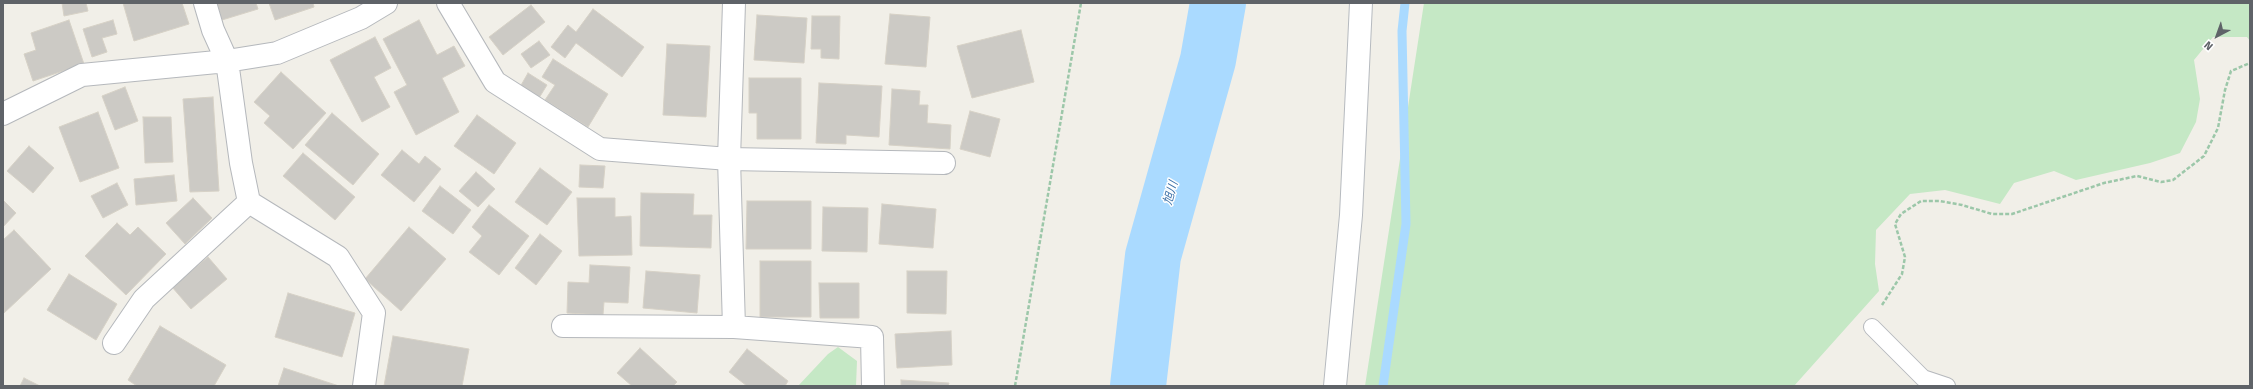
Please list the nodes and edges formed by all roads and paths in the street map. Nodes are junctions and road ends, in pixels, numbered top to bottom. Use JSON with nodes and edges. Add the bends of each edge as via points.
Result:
{"nodes":[{"id":1,"x":205,"y":3,"type":"edge"},
{"id":2,"x":386,"y":3,"type":"edge"},
{"id":3,"x":448,"y":3,"type":"edge"},
{"id":4,"x":734,"y":3,"type":"edge"},
{"id":5,"x":1081,"y":3,"type":"edge"},
{"id":6,"x":1361,"y":3,"type":"edge"},
{"id":7,"x":226,"y":61,"type":"junction"},
{"id":8,"x":2250,"y":63,"type":"edge"},
{"id":9,"x":3,"y":114,"type":"edge"},
{"id":10,"x":730,"y":159,"type":"junction"},
{"id":11,"x":944,"y":163,"type":"dead end"},
{"id":12,"x":249,"y":202,"type":"junction"},
{"id":13,"x":1886,"y":297,"type":"dead end"},
{"id":14,"x":563,"y":326,"type":"dead end"},
{"id":15,"x":734,"y":327,"type":"junction"},
{"id":16,"x":1872,"y":327,"type":"dead end"},
{"id":17,"x":114,"y":343,"type":"dead end"},
{"id":18,"x":364,"y":386,"type":"edge"},
{"id":19,"x":873,"y":386,"type":"edge"},
{"id":20,"x":1015,"y":386,"type":"edge"},
{"id":21,"x":1335,"y":386,"type":"edge"},
{"id":22,"x":1947,"y":386,"type":"edge"}],
"edges":[{"from":1,"to":7,"type":"street"},
{"from":2,"to":7,"type":"street","via":[[361,18],[277,53]]},
{"from":3,"to":10,"type":"street","via":[[495,82],[600,149]]},
{"from":4,"to":10,"type":"street"},
{"from":5,"to":20,"type":"path"},
{"from":6,"to":21,"type":"street","via":[[1351,215]]},
{"from":7,"to":9,"type":"street","via":[[82,75]]},
{"from":7,"to":12,"type":"street"},
{"from":8,"to":13,"type":"path","via":[[2231,71],[2218,128],[2204,156],[2173,180],[2161,182],[2137,176],[2104,183],[2012,214],[1992,214],[1940,201],[1921,201],[1906,210],[1895,224],[1905,257],[1902,274]]},
{"from":10,"to":11,"type":"street"},
{"from":10,"to":15,"type":"street"},
{"from":12,"to":17,"type":"street","via":[[144,299]]},
{"from":12,"to":18,"type":"street","via":[[338,257],[374,313]]},
{"from":14,"to":15,"type":"street"},
{"from":15,"to":19,"type":"street","via":[[872,337]]},
{"from":16,"to":22,"type":"lane","via":[[1923,378]]}]}
